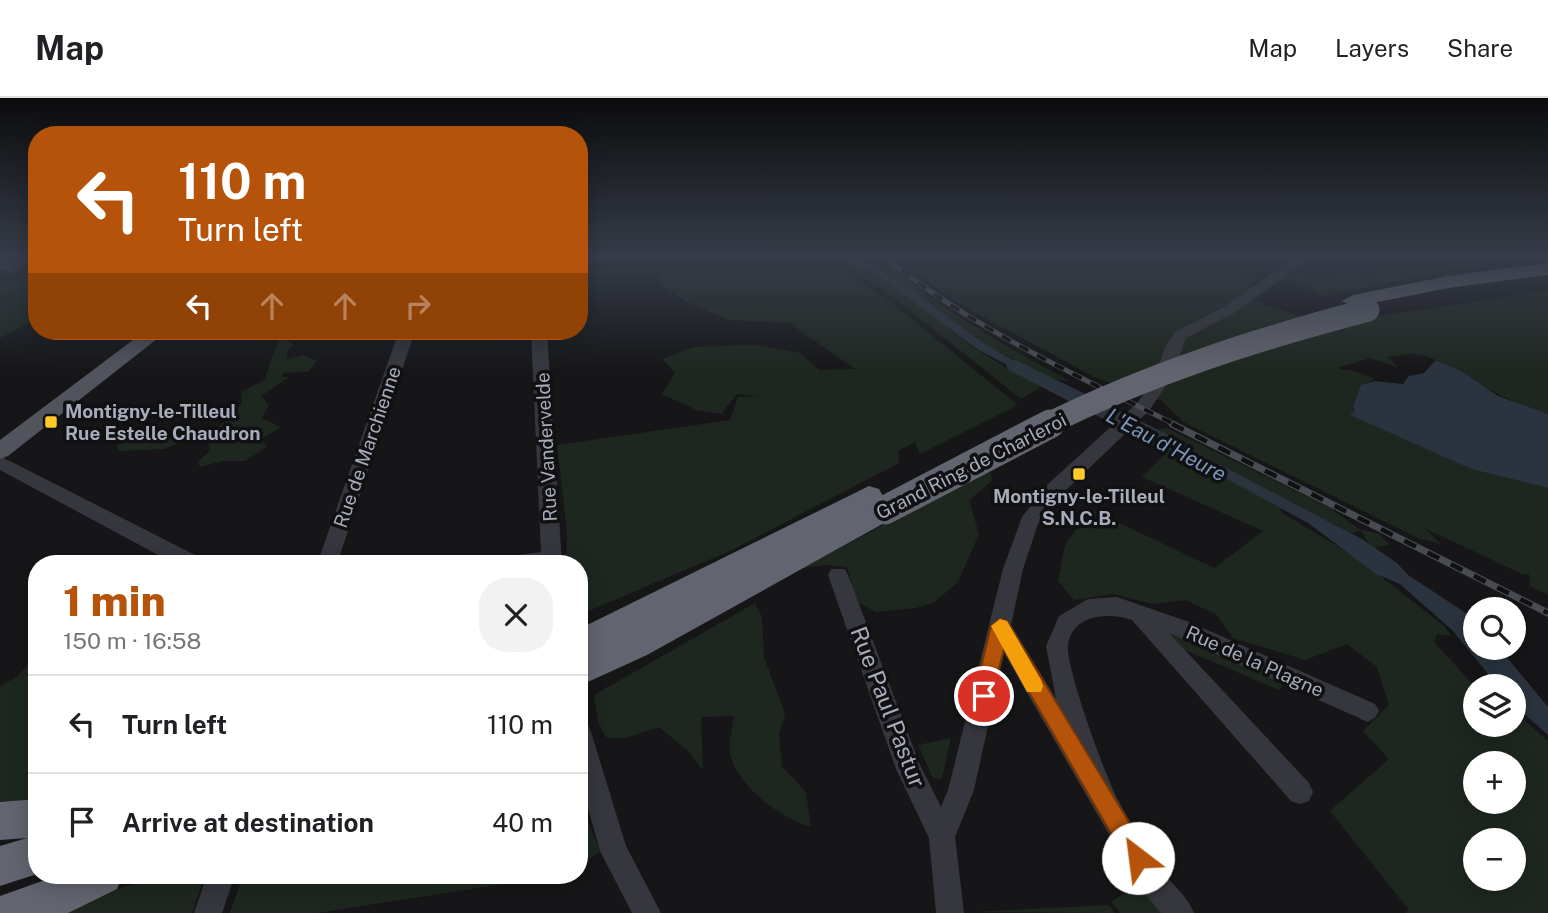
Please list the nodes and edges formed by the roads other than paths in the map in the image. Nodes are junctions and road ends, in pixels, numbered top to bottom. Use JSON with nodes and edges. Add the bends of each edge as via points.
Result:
{"nodes":[{"id":1,"x":1249,"y":296,"type":"edge"},
{"id":2,"x":1397,"y":296,"type":"edge"},
{"id":3,"x":1430,"y":296,"type":"edge"},
{"id":4,"x":1361,"y":306,"type":"junction"},
{"id":5,"x":145,"y":340,"type":"edge"},
{"id":6,"x":404,"y":340,"type":"edge"},
{"id":7,"x":540,"y":340,"type":"edge"},
{"id":8,"x":0,"y":451,"type":"edge"},
{"id":9,"x":0,"y":462,"type":"edge"},
{"id":10,"x":877,"y":503,"type":"junction"},
{"id":11,"x":177,"y":555,"type":"edge"},
{"id":12,"x":330,"y":555,"type":"edge"},
{"id":13,"x":552,"y":555,"type":"edge"},
{"id":14,"x":838,"y":575,"type":"dead end"},
{"id":15,"x":1141,"y":616,"type":"junction"},
{"id":16,"x":1000,"y":626,"type":"junction"},
{"id":17,"x":588,"y":640,"type":"edge"},
{"id":18,"x":588,"y":668,"type":"edge"},
{"id":19,"x":1367,"y":711,"type":"dead end"},
{"id":20,"x":588,"y":764,"type":"edge"},
{"id":21,"x":1300,"y":792,"type":"dead end"},
{"id":22,"x":1104,"y":799,"type":"junction"},
{"id":23,"x":28,"y":819,"type":"edge"},
{"id":24,"x":0,"y":821,"type":"edge"},
{"id":25,"x":942,"y":837,"type":"junction"},
{"id":26,"x":28,"y":857,"type":"edge"},
{"id":27,"x":0,"y":866,"type":"edge"},
{"id":28,"x":38,"y":884,"type":"edge"},
{"id":29,"x":88,"y":884,"type":"edge"},
{"id":30,"x":218,"y":884,"type":"edge"},
{"id":31,"x":0,"y":896,"type":"edge"},
{"id":32,"x":9,"y":913,"type":"edge"},
{"id":33,"x":208,"y":913,"type":"edge"},
{"id":34,"x":647,"y":913,"type":"edge"},
{"id":35,"x":950,"y":913,"type":"edge"},
{"id":36,"x":1180,"y":913,"type":"edge"}],
"edges":[{"from":1,"to":16,"type":"street","via":[[1180,335],[1163,378],[1143,407],[1055,489],[1029,522]]},
{"from":2,"to":4,"type":"highway","name":"Grand Ring de Charleroi"},
{"from":3,"to":4,"type":"highway","name":"Grand Ring de Charleroi"},
{"from":4,"to":10,"type":"highway","name":"Grand Ring de Charleroi","bridge":true,"via":[[1146,381]]},
{"from":5,"to":8,"type":"main road"},
{"from":6,"to":12,"type":"street","name":"Rue de Marchienne"},
{"from":7,"to":13,"type":"street","name":"Rue Vandervelde"},
{"from":9,"to":11,"type":"street"},
{"from":10,"to":17,"type":"highway","name":"Grand Ring de Charleroi"},
{"from":10,"to":18,"type":"highway","name":"Grand Ring de Charleroi","via":[[647,639]]},
{"from":14,"to":25,"type":"street","name":"Rue Paul Pastur","via":[[909,769]]},
{"from":15,"to":19,"type":"street","name":"Rue de la Plagne","via":[[1181,628]]},
{"from":15,"to":21,"type":"street","name":"Rue de la Plagne"},
{"from":15,"to":22,"type":"street","name":"Rue de la Plagne","via":[[1116,606],[1088,608],[1067,622],[1057,646],[1068,699]]},
{"from":16,"to":22,"type":"street","name":"Rue de la Plagne"},
{"from":16,"to":25,"type":"street","via":[[961,790]]},
{"from":20,"to":34,"type":"street","via":[[614,851]]},
{"from":22,"to":36,"type":"street","name":"Rue de la Plagne","via":[[1150,878]]},
{"from":23,"to":24,"type":"highway"},
{"from":25,"to":35,"type":"street"},
{"from":26,"to":27,"type":"highway"},
{"from":28,"to":31,"type":"highway"},
{"from":29,"to":32,"type":"highway"},
{"from":30,"to":33,"type":"street"}]}
